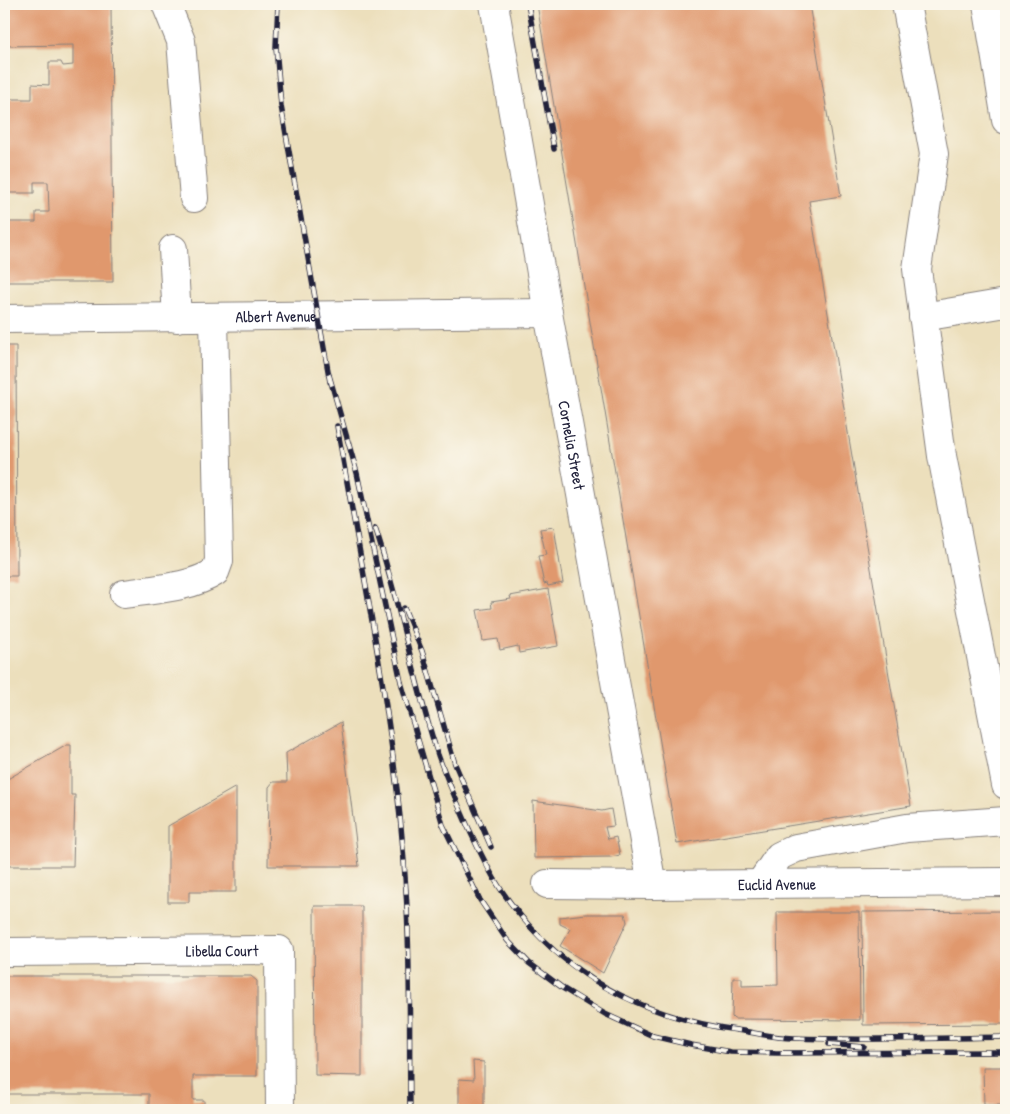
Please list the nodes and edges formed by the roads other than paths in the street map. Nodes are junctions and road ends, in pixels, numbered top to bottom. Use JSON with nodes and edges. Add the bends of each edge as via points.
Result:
{"nodes":[{"id":1,"x":166,"y":4,"type":"edge"},
{"id":2,"x":494,"y":4,"type":"edge"},
{"id":3,"x":906,"y":4,"type":"edge"},
{"id":4,"x":987,"y":4,"type":"edge"},
{"id":5,"x":1006,"y":120,"type":"edge"},
{"id":6,"x":194,"y":198,"type":"dead end"},
{"id":7,"x":173,"y":249,"type":"dead end"},
{"id":8,"x":1006,"y":303,"type":"edge"},
{"id":9,"x":548,"y":313,"type":"junction"},
{"id":10,"x":214,"y":317,"type":"junction"},
{"id":11,"x":923,"y":317,"type":"junction"},
{"id":12,"x":178,"y":318,"type":"junction"},
{"id":13,"x":4,"y":319,"type":"edge"},
{"id":14,"x":124,"y":594,"type":"dead end"},
{"id":15,"x":1006,"y":785,"type":"edge"},
{"id":16,"x":1006,"y":821,"type":"edge"},
{"id":17,"x":1006,"y":882,"type":"edge"},
{"id":18,"x":547,"y":884,"type":"dead end"},
{"id":19,"x":760,"y":884,"type":"junction"},
{"id":20,"x":652,"y":886,"type":"junction"},
{"id":21,"x":4,"y":952,"type":"edge"},
{"id":22,"x":280,"y":1110,"type":"edge"}],
"edges":[{"from":1,"to":6,"type":"street","via":[[181,41]]},
{"from":2,"to":9,"type":"street","name":"Cornelia Street"},
{"from":3,"to":11,"type":"street","via":[[934,154],[917,269]]},
{"from":4,"to":5,"type":"street"},
{"from":7,"to":12,"type":"street"},
{"from":8,"to":11,"type":"street"},
{"from":9,"to":10,"type":"street","name":"Albert Avenue"},
{"from":9,"to":20,"type":"street","name":"Cornelia Street"},
{"from":10,"to":12,"type":"street","name":"Albert Avenue"},
{"from":10,"to":14,"type":"street","via":[[219,561],[215,572],[206,577]]},
{"from":11,"to":15,"type":"street","via":[[942,456]]},
{"from":12,"to":13,"type":"street","name":"Albert Avenue"},
{"from":16,"to":19,"type":"street","via":[[907,828],[796,848],[780,856]]},
{"from":17,"to":19,"type":"street","name":"Euclid Avenue"},
{"from":18,"to":20,"type":"street","name":"Euclid Avenue"},
{"from":19,"to":20,"type":"street","name":"Euclid Avenue"},
{"from":21,"to":22,"type":"street","name":"Libella Court","via":[[279,950]]}]}
